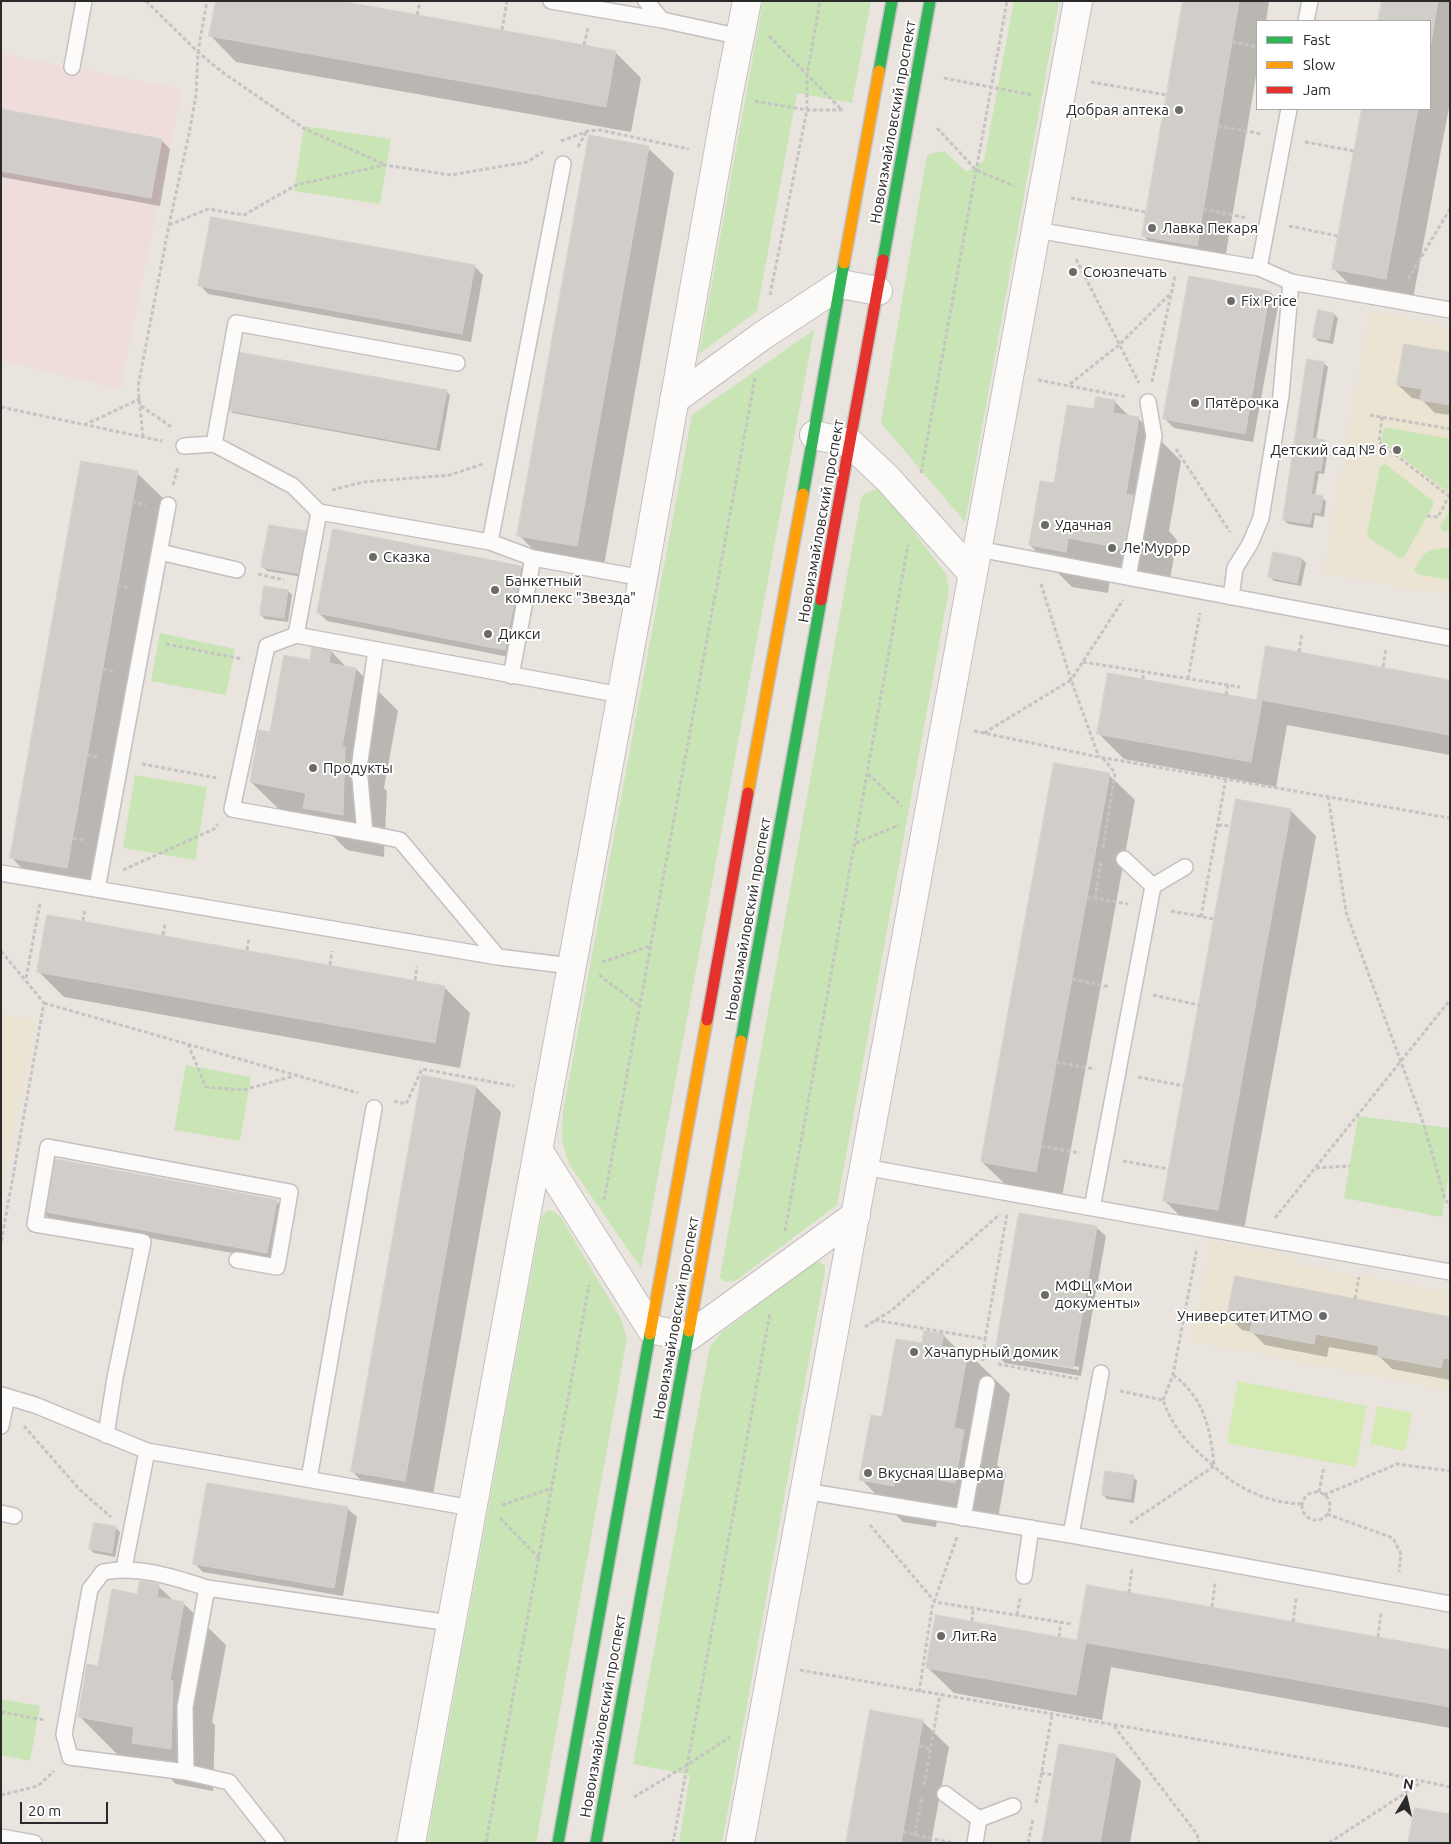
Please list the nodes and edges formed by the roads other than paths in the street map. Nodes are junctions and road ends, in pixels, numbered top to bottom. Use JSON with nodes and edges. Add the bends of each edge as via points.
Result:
{"nodes":[{"id":1,"x":84,"y":1,"type":"edge"},
{"id":2,"x":551,"y":1,"type":"edge"},
{"id":3,"x":646,"y":1,"type":"edge"},
{"id":4,"x":892,"y":1,"type":"edge"},
{"id":5,"x":930,"y":1,"type":"edge"},
{"id":6,"x":1078,"y":1,"type":"edge"},
{"id":7,"x":1310,"y":1,"type":"edge"},
{"id":8,"x":745,"y":17,"type":"edge"},
{"id":9,"x":662,"y":20,"type":"junction"},
{"id":10,"x":1306,"y":20,"type":"edge"},
{"id":11,"x":72,"y":67,"type":"dead end"},
{"id":12,"x":1289,"y":110,"type":"edge"},
{"id":13,"x":563,"y":164,"type":"dead end"},
{"id":14,"x":1036,"y":230,"type":"junction"},
{"id":15,"x":1260,"y":268,"type":"junction"},
{"id":16,"x":1291,"y":282,"type":"junction"},
{"id":17,"x":841,"y":284,"type":"junction"},
{"id":18,"x":878,"y":291,"type":"junction"},
{"id":19,"x":1450,"y":310,"type":"edge"},
{"id":20,"x":457,"y":363,"type":"dead end"},
{"id":21,"x":674,"y":400,"type":"junction"},
{"id":22,"x":1148,"y":402,"type":"road end"},
{"id":23,"x":814,"y":435,"type":"junction"},
{"id":24,"x":850,"y":443,"type":"junction"},
{"id":25,"x":206,"y":445,"type":"junction"},
{"id":26,"x":184,"y":446,"type":"road end"},
{"id":27,"x":168,"y":505,"type":"road end"},
{"id":28,"x":319,"y":512,"type":"junction"},
{"id":29,"x":490,"y":542,"type":"junction"},
{"id":30,"x":160,"y":552,"type":"junction"},
{"id":31,"x":533,"y":558,"type":"junction"},
{"id":32,"x":975,"y":561,"type":"junction"},
{"id":33,"x":237,"y":570,"type":"road end"},
{"id":34,"x":643,"y":578,"type":"junction"},
{"id":35,"x":1132,"y":578,"type":"junction"},
{"id":36,"x":1231,"y":597,"type":"junction"},
{"id":37,"x":296,"y":635,"type":"junction"},
{"id":38,"x":1450,"y":638,"type":"edge"},
{"id":39,"x":376,"y":650,"type":"junction"},
{"id":40,"x":511,"y":676,"type":"junction"},
{"id":41,"x":621,"y":695,"type":"junction"},
{"id":42,"x":365,"y":832,"type":"junction"},
{"id":43,"x":1124,"y":859,"type":"dead end"},
{"id":44,"x":1185,"y":867,"type":"dead end"},
{"id":45,"x":1,"y":872,"type":"edge"},
{"id":46,"x":1152,"y":886,"type":"junction"},
{"id":47,"x":97,"y":889,"type":"junction"},
{"id":48,"x":498,"y":957,"type":"junction"},
{"id":49,"x":588,"y":967,"type":"junction"},
{"id":50,"x":371,"y":1102,"type":"road end"},
{"id":51,"x":538,"y":1150,"type":"junction"},
{"id":52,"x":864,"y":1167,"type":"junction"},
{"id":53,"x":1092,"y":1208,"type":"junction"},
{"id":54,"x":856,"y":1215,"type":"junction"},
{"id":55,"x":237,"y":1260,"type":"dead end"},
{"id":56,"x":1450,"y":1272,"type":"edge"},
{"id":57,"x":651,"y":1329,"type":"junction"},
{"id":58,"x":688,"y":1337,"type":"junction"},
{"id":59,"x":1101,"y":1372,"type":"dead end"},
{"id":60,"x":987,"y":1384,"type":"dead end"},
{"id":61,"x":4,"y":1401,"type":"edge"},
{"id":62,"x":1,"y":1426,"type":"edge"},
{"id":63,"x":106,"y":1435,"type":"junction"},
{"id":64,"x":147,"y":1451,"type":"junction"},
{"id":65,"x":309,"y":1479,"type":"junction"},
{"id":66,"x":805,"y":1491,"type":"junction"},
{"id":67,"x":485,"y":1512,"type":"junction"},
{"id":68,"x":963,"y":1518,"type":"junction"},
{"id":69,"x":1031,"y":1528,"type":"junction"},
{"id":70,"x":1071,"y":1534,"type":"junction"},
{"id":71,"x":124,"y":1568,"type":"junction"},
{"id":72,"x":1024,"y":1576,"type":"dead end"},
{"id":73,"x":206,"y":1588,"type":"junction"},
{"id":74,"x":1450,"y":1604,"type":"edge"},
{"id":75,"x":450,"y":1623,"type":"junction"},
{"id":76,"x":186,"y":1772,"type":"junction"},
{"id":77,"x":945,"y":1794,"type":"dead end"},
{"id":78,"x":1013,"y":1806,"type":"dead end"},
{"id":79,"x":979,"y":1819,"type":"junction"},
{"id":80,"x":1,"y":1837,"type":"edge"},
{"id":81,"x":34,"y":1843,"type":"edge"},
{"id":82,"x":277,"y":1843,"type":"edge"},
{"id":83,"x":411,"y":1843,"type":"edge"},
{"id":84,"x":558,"y":1843,"type":"edge"},
{"id":85,"x":596,"y":1843,"type":"edge"},
{"id":86,"x":740,"y":1843,"type":"edge"},
{"id":87,"x":975,"y":1843,"type":"edge"}],
"edges":[{"from":1,"to":11,"type":"lane"},
{"from":2,"to":9,"type":"lane"},
{"from":3,"to":9,"type":"lane"},
{"from":4,"to":17,"type":"street","name":"Новоизмайловский проспект"},
{"from":5,"to":18,"type":"street","name":"Новоизмайловский проспект"},
{"from":6,"to":14,"type":"street"},
{"from":7,"to":10,"type":"lane"},
{"from":8,"to":9,"type":"lane"},
{"from":8,"to":21,"type":"street"},
{"from":12,"to":15,"type":"lane"},
{"from":13,"to":29,"type":"lane"},
{"from":14,"to":15,"type":"lane"},
{"from":14,"to":32,"type":"street"},
{"from":15,"to":16,"type":"lane"},
{"from":16,"to":19,"type":"lane"},
{"from":16,"to":36,"type":"lane","via":[[1281,395],[1261,518],[1250,544],[1234,568]]},
{"from":17,"to":18,"type":"street"},
{"from":17,"to":21,"type":"street"},
{"from":17,"to":23,"type":"street","name":"Новоизмайловский проспект"},
{"from":18,"to":24,"type":"street","name":"Новоизмайловский проспект"},
{"from":20,"to":25,"type":"lane","via":[[236,323]]},
{"from":21,"to":34,"type":"street"},
{"from":22,"to":35,"type":"lane","via":[[1154,436]]},
{"from":23,"to":24,"type":"street"},
{"from":23,"to":57,"type":"street","name":"Новоизмайловский проспект"},
{"from":24,"to":32,"type":"street"},
{"from":24,"to":58,"type":"street","name":"Новоизмайловский проспект"},
{"from":25,"to":26,"type":"lane"},
{"from":25,"to":28,"type":"lane","via":[[293,486]]},
{"from":27,"to":30,"type":"lane"},
{"from":28,"to":29,"type":"lane"},
{"from":28,"to":37,"type":"lane"},
{"from":29,"to":31,"type":"lane"},
{"from":30,"to":33,"type":"lane"},
{"from":30,"to":47,"type":"lane"},
{"from":31,"to":34,"type":"lane"},
{"from":31,"to":40,"type":"lane"},
{"from":32,"to":35,"type":"lane","via":[[1037,562]]},
{"from":32,"to":52,"type":"street"},
{"from":34,"to":41,"type":"street"},
{"from":35,"to":36,"type":"lane"},
{"from":36,"to":38,"type":"lane"},
{"from":37,"to":39,"type":"lane"},
{"from":37,"to":42,"type":"lane","via":[[267,646],[232,808]]},
{"from":39,"to":40,"type":"lane"},
{"from":39,"to":42,"type":"lane","via":[[359,768]]},
{"from":40,"to":41,"type":"lane"},
{"from":41,"to":49,"type":"street"},
{"from":42,"to":48,"type":"lane","via":[[400,840]]},
{"from":43,"to":46,"type":"lane"},
{"from":44,"to":46,"type":"lane"},
{"from":45,"to":47,"type":"lane"},
{"from":46,"to":53,"type":"lane"},
{"from":47,"to":48,"type":"lane"},
{"from":48,"to":49,"type":"lane"},
{"from":49,"to":51,"type":"street"},
{"from":50,"to":65,"type":"lane"},
{"from":51,"to":57,"type":"street"},
{"from":51,"to":67,"type":"street"},
{"from":52,"to":53,"type":"lane"},
{"from":52,"to":54,"type":"street"},
{"from":53,"to":56,"type":"lane"},
{"from":54,"to":58,"type":"street"},
{"from":54,"to":66,"type":"street"},
{"from":55,"to":63,"type":"lane","via":[[276,1267],[290,1192],[48,1147],[35,1224],[143,1242]]},
{"from":57,"to":58,"type":"street"},
{"from":57,"to":84,"type":"street","name":"Новоизмайловский проспект"},
{"from":58,"to":85,"type":"street","name":"Новоизмайловский проспект"},
{"from":59,"to":70,"type":"lane"},
{"from":60,"to":68,"type":"lane"},
{"from":61,"to":62,"type":"lane"},
{"from":61,"to":63,"type":"lane"},
{"from":63,"to":64,"type":"lane"},
{"from":64,"to":65,"type":"lane"},
{"from":64,"to":71,"type":"lane"},
{"from":65,"to":67,"type":"lane"},
{"from":66,"to":68,"type":"lane"},
{"from":66,"to":86,"type":"street"},
{"from":67,"to":75,"type":"street"},
{"from":68,"to":69,"type":"lane"},
{"from":69,"to":70,"type":"lane"},
{"from":69,"to":72,"type":"lane"},
{"from":70,"to":74,"type":"lane"},
{"from":71,"to":73,"type":"lane","via":[[172,1577]]},
{"from":71,"to":76,"type":"lane","via":[[103,1572],[90,1589],[64,1734],[70,1757]]},
{"from":73,"to":75,"type":"lane"},
{"from":73,"to":76,"type":"lane","via":[[185,1707]]},
{"from":75,"to":83,"type":"street"},
{"from":76,"to":82,"type":"lane","via":[[229,1782]]},
{"from":77,"to":79,"type":"lane"},
{"from":78,"to":79,"type":"lane"},
{"from":79,"to":87,"type":"lane"},
{"from":80,"to":81,"type":"lane"}]}
